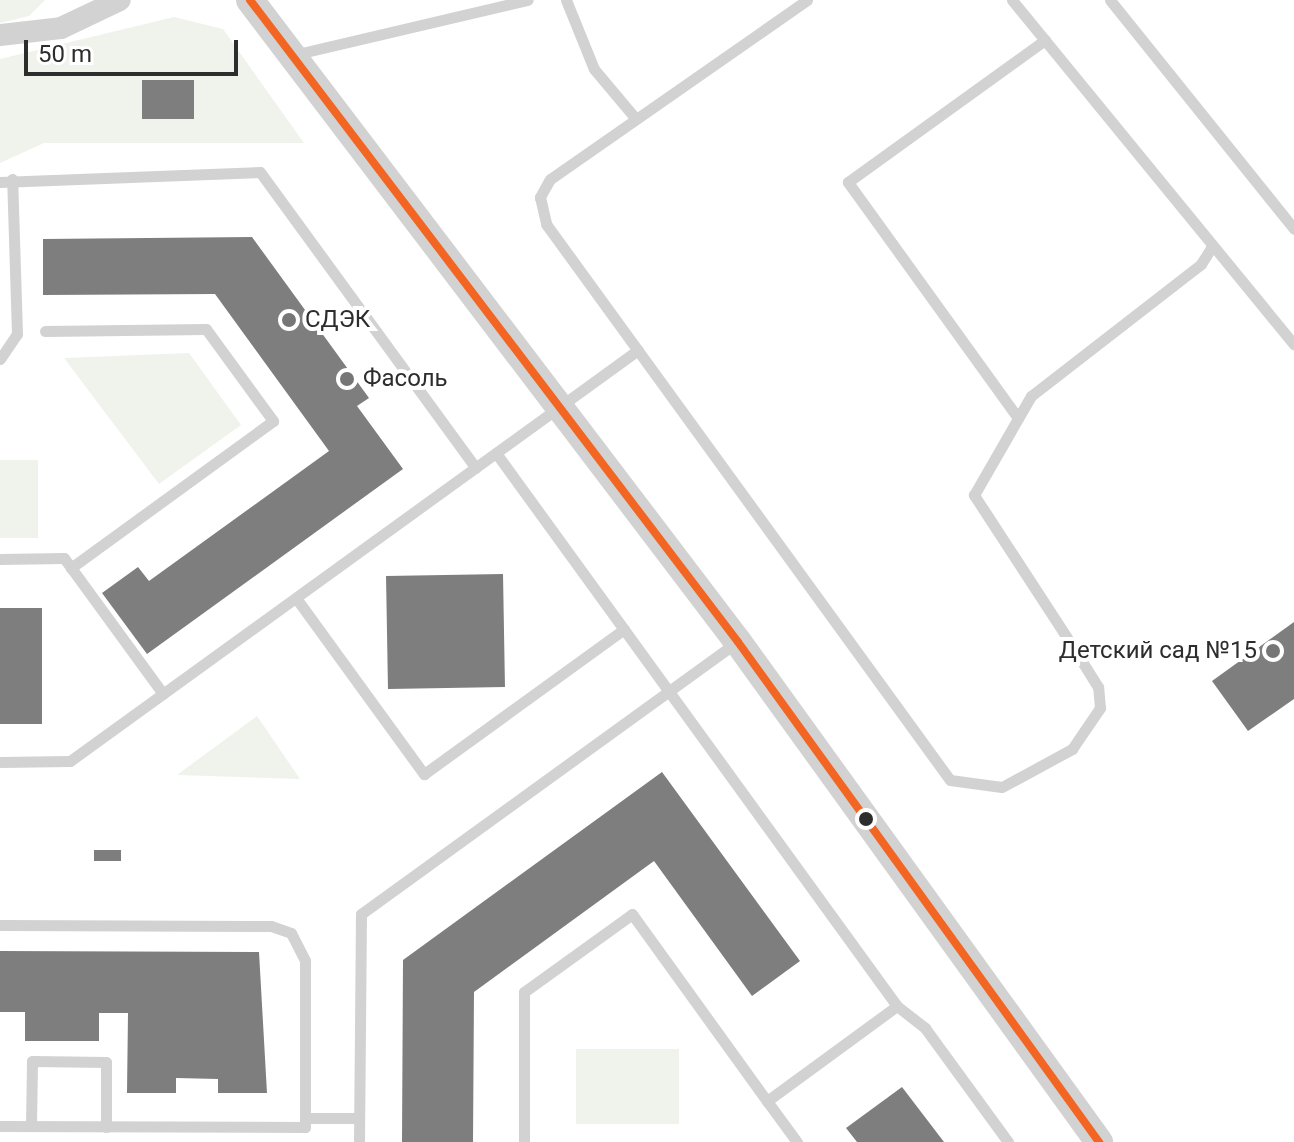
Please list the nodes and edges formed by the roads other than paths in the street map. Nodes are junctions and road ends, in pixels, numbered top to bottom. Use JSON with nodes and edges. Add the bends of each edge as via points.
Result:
{"nodes":[{"id":1,"x":120,"y":0,"type":"edge"},
{"id":2,"x":250,"y":0,"type":"edge"},
{"id":3,"x":528,"y":0,"type":"edge"},
{"id":4,"x":566,"y":0,"type":"edge"},
{"id":5,"x":807,"y":0,"type":"edge"},
{"id":6,"x":1012,"y":0,"type":"edge"},
{"id":7,"x":1110,"y":0,"type":"edge"},
{"id":8,"x":0,"y":35,"type":"edge"},
{"id":9,"x":1045,"y":40,"type":"junction"},
{"id":10,"x":293,"y":56,"type":"junction"},
{"id":11,"x":636,"y":119,"type":"junction"},
{"id":12,"x":6,"y":180,"type":"edge"},
{"id":13,"x":1294,"y":229,"type":"edge"},
{"id":14,"x":1213,"y":245,"type":"junction"},
{"id":15,"x":45,"y":331,"type":"dead end"},
{"id":16,"x":1294,"y":344,"type":"edge"},
{"id":17,"x":638,"y":350,"type":"junction"},
{"id":18,"x":0,"y":359,"type":"edge"},
{"id":19,"x":560,"y":407,"type":"junction"},
{"id":20,"x":1018,"y":418,"type":"junction"},
{"id":21,"x":496,"y":453,"type":"junction"},
{"id":22,"x":476,"y":468,"type":"junction"},
{"id":23,"x":0,"y":559,"type":"edge"},
{"id":24,"x":71,"y":568,"type":"junction"},
{"id":25,"x":296,"y":598,"type":"junction"},
{"id":26,"x":624,"y":629,"type":"junction"},
{"id":27,"x":738,"y":642,"type":"junction"},
{"id":28,"x":669,"y":692,"type":"junction"},
{"id":29,"x":163,"y":694,"type":"junction"},
{"id":30,"x":0,"y":762,"type":"edge"},
{"id":31,"x":0,"y":925,"type":"edge"},
{"id":32,"x":897,"y":1006,"type":"junction"},
{"id":33,"x":767,"y":1101,"type":"junction"},
{"id":34,"x":305,"y":1118,"type":"junction"},
{"id":35,"x":359,"y":1118,"type":"junction"},
{"id":36,"x":0,"y":1126,"type":"edge"},
{"id":37,"x":31,"y":1126,"type":"junction"},
{"id":38,"x":106,"y":1127,"type":"junction"},
{"id":39,"x":359,"y":1142,"type":"edge"},
{"id":40,"x":524,"y":1142,"type":"edge"},
{"id":41,"x":797,"y":1142,"type":"edge"},
{"id":42,"x":1008,"y":1142,"type":"edge"},
{"id":43,"x":1099,"y":1142,"type":"edge"}],
"edges":[{"from":1,"to":8,"type":"street","via":[[61,28]]},
{"from":2,"to":10,"type":"street"},
{"from":3,"to":10,"type":"lane"},
{"from":4,"to":11,"type":"lane","via":[[594,69]]},
{"from":5,"to":11,"type":"lane"},
{"from":6,"to":9,"type":"lane"},
{"from":7,"to":13,"type":"lane"},
{"from":9,"to":14,"type":"lane"},
{"from":9,"to":20,"type":"lane","via":[[848,182]]},
{"from":10,"to":19,"type":"street"},
{"from":11,"to":17,"type":"lane","via":[[550,179],[540,197],[546,224]]},
{"from":12,"to":18,"type":"lane","via":[[17,334]]},
{"from":12,"to":22,"type":"lane","via":[[260,172]]},
{"from":14,"to":16,"type":"lane"},
{"from":14,"to":20,"type":"lane","via":[[1201,264],[1031,396]]},
{"from":15,"to":24,"type":"lane","via":[[206,329],[273,421]]},
{"from":17,"to":19,"type":"lane"},
{"from":17,"to":20,"type":"lane","via":[[950,780],[971,788],[1002,787],[1072,749],[1100,708],[1098,687],[974,495]]},
{"from":19,"to":21,"type":"lane"},
{"from":19,"to":27,"type":"street"},
{"from":21,"to":22,"type":"lane"},
{"from":21,"to":26,"type":"lane"},
{"from":22,"to":25,"type":"lane"},
{"from":23,"to":24,"type":"lane","via":[[64,558]]},
{"from":24,"to":29,"type":"lane"},
{"from":25,"to":26,"type":"lane","via":[[424,774]]},
{"from":25,"to":29,"type":"lane"},
{"from":26,"to":28,"type":"lane"},
{"from":27,"to":28,"type":"lane"},
{"from":27,"to":43,"type":"street"},
{"from":28,"to":32,"type":"lane"},
{"from":28,"to":35,"type":"lane","via":[[361,914]]},
{"from":29,"to":30,"type":"lane","via":[[70,761]]},
{"from":31,"to":34,"type":"lane","via":[[271,926],[291,933],[305,961]]},
{"from":32,"to":33,"type":"lane"},
{"from":32,"to":42,"type":"lane","via":[[925,1028]]},
{"from":33,"to":40,"type":"lane","via":[[632,914],[524,992]]},
{"from":33,"to":41,"type":"lane"},
{"from":34,"to":35,"type":"lane"},
{"from":34,"to":38,"type":"lane","via":[[305,1127]]},
{"from":35,"to":39,"type":"lane"},
{"from":36,"to":37,"type":"lane"},
{"from":37,"to":38,"type":"lane"},
{"from":37,"to":38,"type":"lane","via":[[32,1061],[106,1062]]}]}
